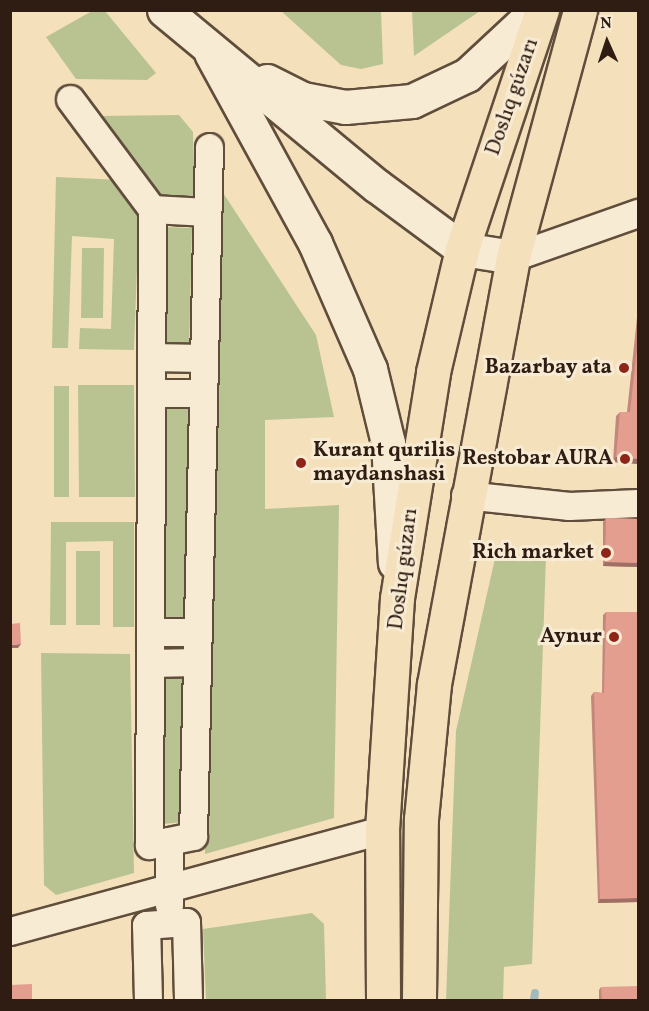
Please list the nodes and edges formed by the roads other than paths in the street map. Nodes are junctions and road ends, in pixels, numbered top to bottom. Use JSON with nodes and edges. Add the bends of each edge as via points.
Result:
{"nodes":[{"id":1,"x":164,"y":10,"type":"edge"},
{"id":2,"x":537,"y":10,"type":"edge"},
{"id":3,"x":542,"y":10,"type":"edge"},
{"id":4,"x":580,"y":10,"type":"edge"},
{"id":5,"x":211,"y":53,"type":"junction"},
{"id":6,"x":70,"y":99,"type":"dead end"},
{"id":7,"x":209,"y":147,"type":"dead end"},
{"id":8,"x":152,"y":209,"type":"junction"},
{"id":9,"x":207,"y":212,"type":"junction"},
{"id":10,"x":639,"y":213,"type":"edge"},
{"id":11,"x":462,"y":249,"type":"junction"},
{"id":12,"x":513,"y":257,"type":"junction"},
{"id":13,"x":151,"y":357,"type":"junction"},
{"id":14,"x":204,"y":358,"type":"junction"},
{"id":15,"x":151,"y":393,"type":"junction"},
{"id":16,"x":203,"y":393,"type":"junction"},
{"id":17,"x":465,"y":495,"type":"junction"},
{"id":18,"x":639,"y":503,"type":"edge"},
{"id":19,"x":397,"y":598,"type":"junction"},
{"id":20,"x":150,"y":632,"type":"junction"},
{"id":21,"x":198,"y":632,"type":"junction"},
{"id":22,"x":197,"y":662,"type":"junction"},
{"id":23,"x":150,"y":663,"type":"junction"},
{"id":24,"x":382,"y":830,"type":"junction"},
{"id":25,"x":169,"y":841,"type":"junction"},
{"id":26,"x":169,"y":889,"type":"junction"},
{"id":27,"x":170,"y":924,"type":"junction"},
{"id":28,"x":10,"y":931,"type":"edge"},
{"id":29,"x":148,"y":1000,"type":"edge"},
{"id":30,"x":189,"y":1000,"type":"edge"},
{"id":31,"x":383,"y":1000,"type":"edge"},
{"id":32,"x":419,"y":1000,"type":"edge"}],
"edges":[{"from":1,"to":5,"type":"main road"},
{"from":2,"to":5,"type":"main road","via":[[467,75],[441,91],[375,107],[303,99]]},
{"from":3,"to":11,"type":"main road","name":"Doslıq gúzarı"},
{"from":4,"to":12,"type":"main road","name":"Doslıq gúzarı"},
{"from":5,"to":11,"type":"main road"},
{"from":5,"to":19,"type":"main road","via":[[315,243],[370,369],[388,443]]},
{"from":6,"to":8,"type":"street"},
{"from":7,"to":9,"type":"street"},
{"from":8,"to":9,"type":"street"},
{"from":8,"to":13,"type":"street"},
{"from":9,"to":14,"type":"street"},
{"from":10,"to":12,"type":"street"},
{"from":11,"to":12,"type":"main road"},
{"from":11,"to":19,"type":"main road","name":"Doslıq gúzarı","via":[[433,372]]},
{"from":12,"to":17,"type":"main road","name":"Doslıq gúzarı"},
{"from":13,"to":14,"type":"street"},
{"from":13,"to":15,"type":"street"},
{"from":14,"to":16,"type":"street"},
{"from":15,"to":16,"type":"street"},
{"from":15,"to":20,"type":"street"},
{"from":16,"to":21,"type":"street"},
{"from":17,"to":18,"type":"street","via":[[569,506]]},
{"from":17,"to":32,"type":"main road","name":"Doslıq gúzarı","via":[[434,684],[421,819]]},
{"from":19,"to":24,"type":"main road","name":"Doslıq gúzarı"},
{"from":20,"to":21,"type":"street"},
{"from":20,"to":23,"type":"street"},
{"from":21,"to":22,"type":"street"},
{"from":22,"to":23,"type":"street"},
{"from":22,"to":25,"type":"street","via":[[193,836]]},
{"from":23,"to":25,"type":"street","via":[[149,845]]},
{"from":24,"to":26,"type":"street"},
{"from":24,"to":31,"type":"main road","name":"Doslıq gúzarı"},
{"from":25,"to":26,"type":"street"},
{"from":26,"to":27,"type":"street"},
{"from":26,"to":28,"type":"street"},
{"from":27,"to":29,"type":"street","via":[[146,925]]},
{"from":27,"to":30,"type":"street","via":[[186,922]]}]}
